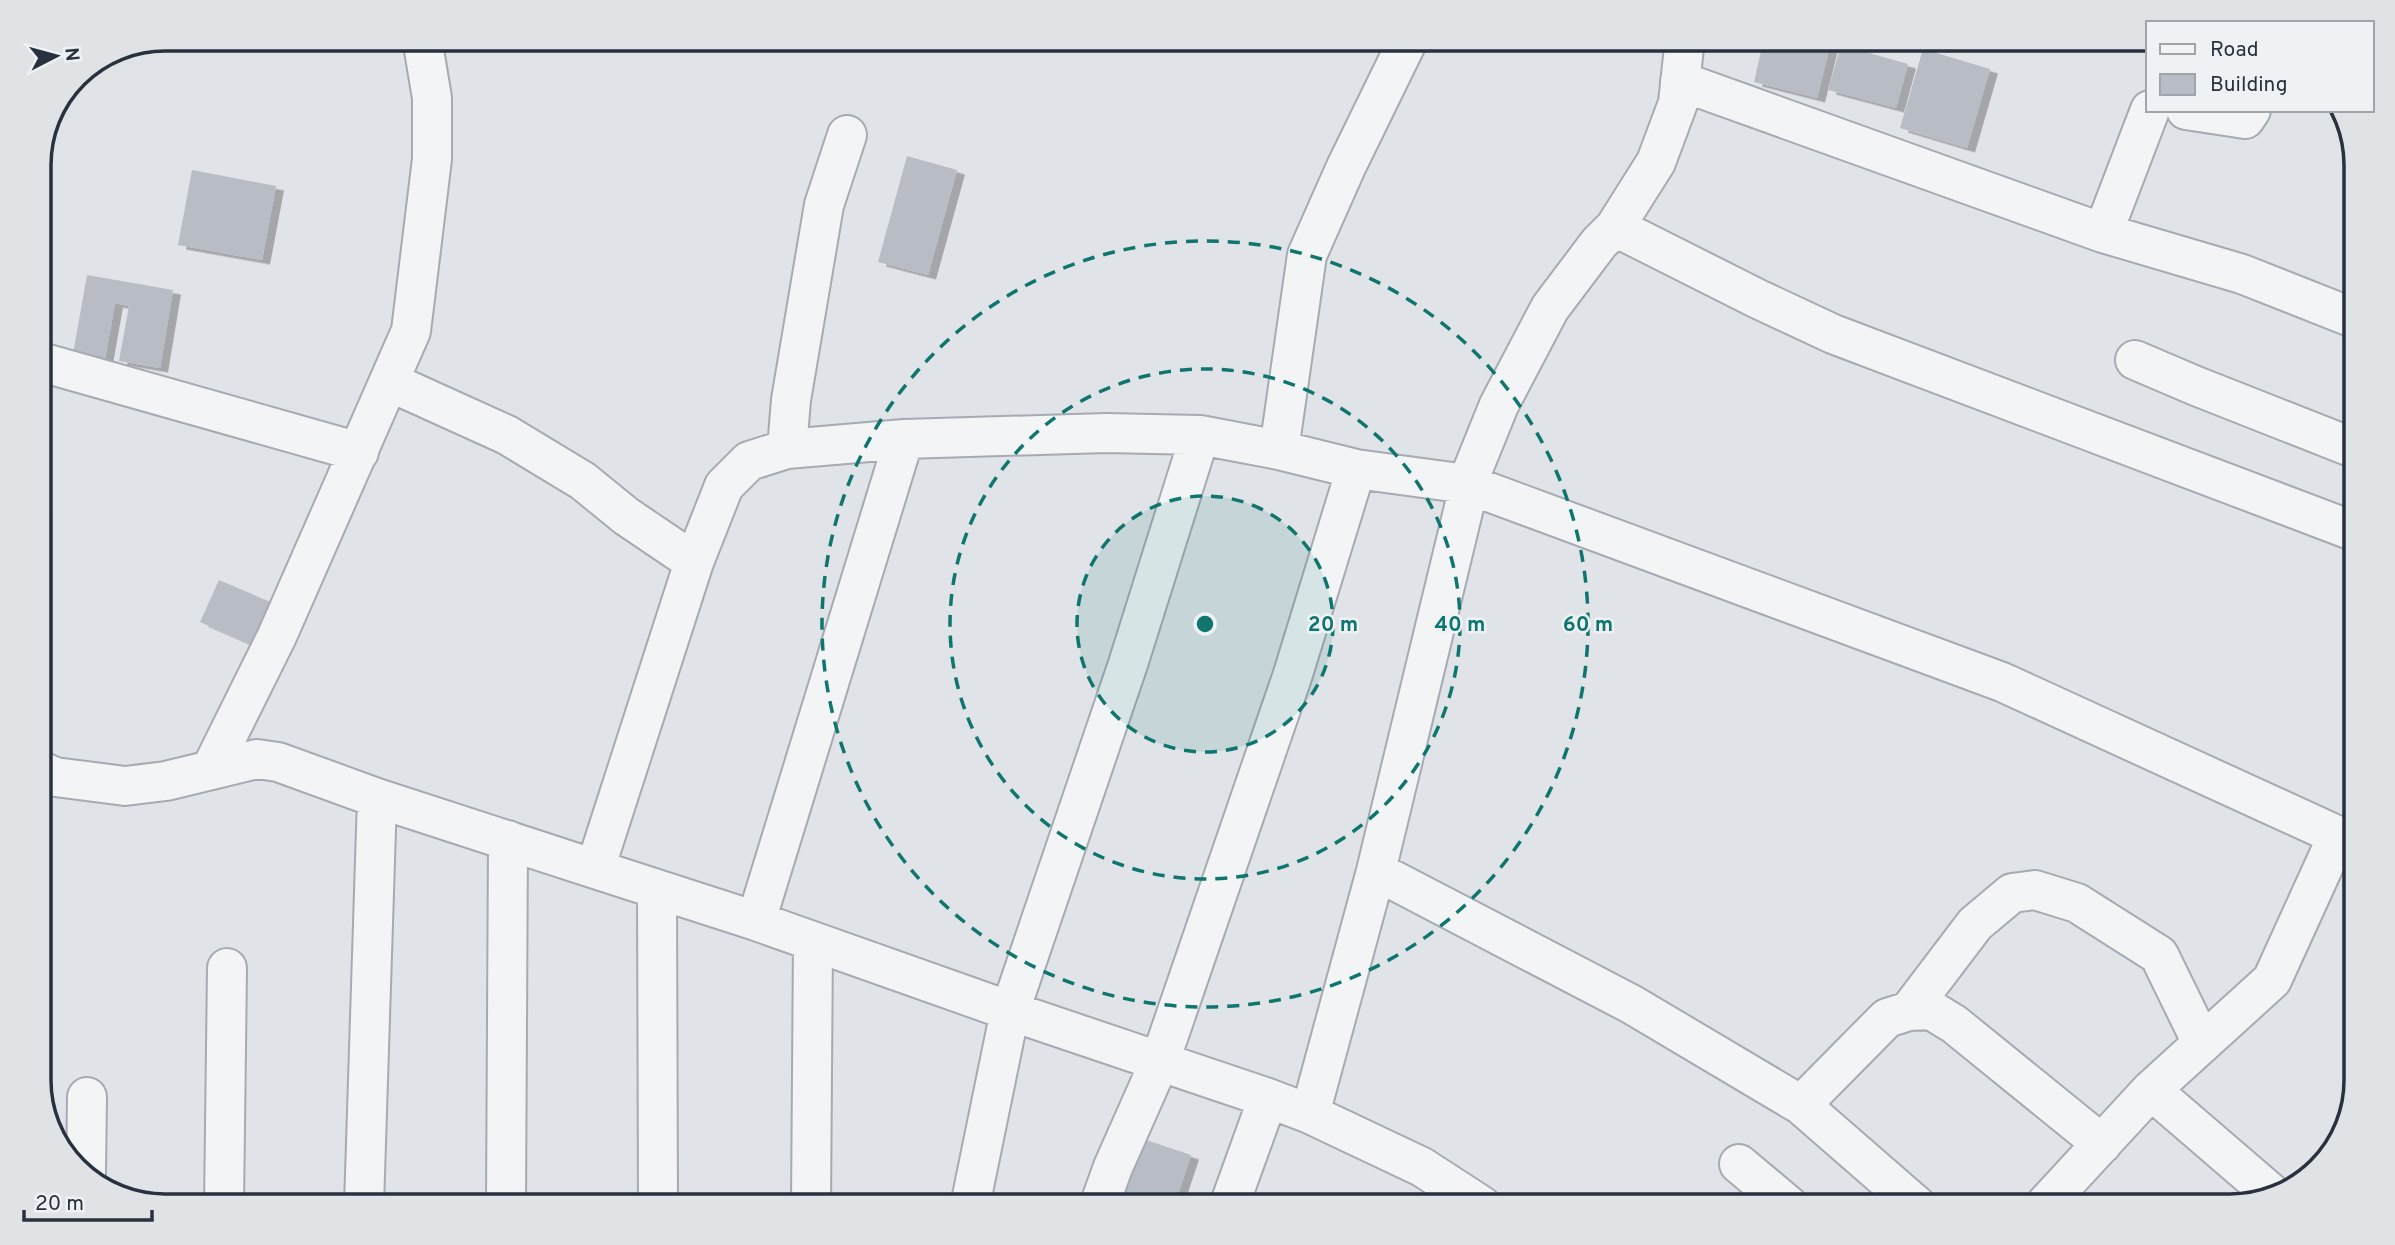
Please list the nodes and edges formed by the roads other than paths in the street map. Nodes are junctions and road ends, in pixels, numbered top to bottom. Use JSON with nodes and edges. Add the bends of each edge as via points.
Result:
{"nodes":[{"id":1,"x":424,"y":51,"type":"edge"},
{"id":2,"x":1403,"y":51,"type":"edge"},
{"id":3,"x":1683,"y":51,"type":"edge"},
{"id":4,"x":1679,"y":81,"type":"junction"},
{"id":5,"x":2149,"y":112,"type":"edge"},
{"id":6,"x":2199,"y":112,"type":"edge"},
{"id":7,"x":2250,"y":112,"type":"edge"},
{"id":8,"x":847,"y":135,"type":"dead end"},
{"id":9,"x":1615,"y":227,"type":"junction"},
{"id":10,"x":2103,"y":233,"type":"junction"},
{"id":11,"x":2344,"y":314,"type":"edge"},
{"id":12,"x":2135,"y":360,"type":"dead end"},
{"id":13,"x":51,"y":365,"type":"edge"},
{"id":14,"x":390,"y":382,"type":"junction"},
{"id":15,"x":1200,"y":435,"type":"junction"},
{"id":16,"x":904,"y":439,"type":"junction"},
{"id":17,"x":2344,"y":444,"type":"edge"},
{"id":18,"x":787,"y":449,"type":"junction"},
{"id":19,"x":1279,"y":450,"type":"junction"},
{"id":20,"x":359,"y":452,"type":"junction"},
{"id":21,"x":1356,"y":469,"type":"junction"},
{"id":22,"x":1466,"y":484,"type":"junction"},
{"id":23,"x":2344,"y":527,"type":"edge"},
{"id":24,"x":694,"y":562,"type":"junction"},
{"id":25,"x":211,"y":769,"type":"junction"},
{"id":26,"x":51,"y":775,"type":"edge"},
{"id":27,"x":377,"y":798,"type":"junction"},
{"id":28,"x":2344,"y":838,"type":"edge"},
{"id":29,"x":508,"y":840,"type":"junction"},
{"id":30,"x":2344,"y":845,"type":"edge"},
{"id":31,"x":595,"y":869,"type":"junction"},
{"id":32,"x":1376,"y":871,"type":"junction"},
{"id":33,"x":657,"y":891,"type":"junction"},
{"id":34,"x":756,"y":921,"type":"junction"},
{"id":35,"x":813,"y":941,"type":"junction"},
{"id":36,"x":227,"y":968,"type":"dead end"},
{"id":37,"x":1010,"y":1011,"type":"junction"},
{"id":38,"x":1909,"y":1011,"type":"junction"},
{"id":39,"x":2202,"y":1044,"type":"junction"},
{"id":40,"x":1160,"y":1061,"type":"junction"},
{"id":41,"x":2151,"y":1090,"type":"junction"},
{"id":42,"x":87,"y":1097,"type":"dead end"},
{"id":43,"x":1268,"y":1098,"type":"junction"},
{"id":44,"x":1801,"y":1105,"type":"junction"},
{"id":45,"x":1310,"y":1114,"type":"junction"},
{"id":46,"x":2102,"y":1144,"type":"junction"},
{"id":47,"x":86,"y":1162,"type":"edge"},
{"id":48,"x":1738,"y":1164,"type":"dead end"},
{"id":49,"x":2265,"y":1188,"type":"edge"},
{"id":50,"x":224,"y":1194,"type":"edge"},
{"id":51,"x":364,"y":1194,"type":"edge"},
{"id":52,"x":506,"y":1194,"type":"edge"},
{"id":53,"x":658,"y":1194,"type":"edge"},
{"id":54,"x":811,"y":1194,"type":"edge"},
{"id":55,"x":972,"y":1194,"type":"edge"},
{"id":56,"x":1103,"y":1194,"type":"edge"},
{"id":57,"x":1233,"y":1194,"type":"edge"},
{"id":58,"x":1464,"y":1194,"type":"edge"},
{"id":59,"x":1774,"y":1194,"type":"edge"},
{"id":60,"x":1903,"y":1194,"type":"edge"},
{"id":61,"x":2055,"y":1194,"type":"edge"}],
"edges":[{"from":1,"to":14,"type":"street","via":[[432,98],[432,159],[411,331]]},
{"from":2,"to":19,"type":"street","via":[[1307,255]]},
{"from":3,"to":4,"type":"street"},
{"from":4,"to":9,"type":"street","via":[[1678,103],[1656,162]]},
{"from":4,"to":10,"type":"street"},
{"from":5,"to":10,"type":"street"},
{"from":6,"to":7,"type":"street","via":[[2245,119]]},
{"from":8,"to":18,"type":"street","via":[[824,205]]},
{"from":9,"to":22,"type":"street","via":[[1550,307],[1499,405]]},
{"from":9,"to":23,"type":"street","via":[[1833,334]]},
{"from":10,"to":11,"type":"street","via":[[2242,274]]},
{"from":12,"to":17,"type":"street"},
{"from":13,"to":20,"type":"street"},
{"from":14,"to":20,"type":"street"},
{"from":14,"to":24,"type":"street","via":[[507,435],[583,481]]},
{"from":15,"to":16,"type":"street"},
{"from":15,"to":19,"type":"street"},
{"from":15,"to":37,"type":"street"},
{"from":16,"to":18,"type":"street"},
{"from":16,"to":34,"type":"street"},
{"from":18,"to":24,"type":"street","via":[[749,461],[724,486]]},
{"from":19,"to":21,"type":"street"},
{"from":20,"to":25,"type":"street","via":[[277,636]]},
{"from":21,"to":22,"type":"street"},
{"from":21,"to":40,"type":"street","via":[[1293,674]]},
{"from":22,"to":28,"type":"street","via":[[2001,682]]},
{"from":22,"to":32,"type":"street"},
{"from":24,"to":31,"type":"street"},
{"from":25,"to":26,"type":"street","via":[[166,782],[125,786]]},
{"from":25,"to":27,"type":"street","via":[[257,759],[278,762]]},
{"from":27,"to":29,"type":"street"},
{"from":27,"to":51,"type":"street"},
{"from":29,"to":31,"type":"street"},
{"from":29,"to":52,"type":"street"},
{"from":30,"to":39,"type":"street","via":[[2272,980]]},
{"from":31,"to":33,"type":"street"},
{"from":32,"to":44,"type":"street","via":[[1631,1004]]},
{"from":32,"to":45,"type":"street"},
{"from":33,"to":34,"type":"street"},
{"from":33,"to":53,"type":"street"},
{"from":34,"to":35,"type":"street"},
{"from":35,"to":37,"type":"street"},
{"from":35,"to":54,"type":"street"},
{"from":36,"to":50,"type":"street"},
{"from":37,"to":40,"type":"street"},
{"from":37,"to":55,"type":"street"},
{"from":38,"to":39,"type":"street","via":[[1975,924],[2012,893],[2035,890],[2077,903],[2159,955]]},
{"from":38,"to":44,"type":"street","via":[[1887,1018]]},
{"from":38,"to":46,"type":"street","via":[[1931,1010],[1954,1024]]},
{"from":39,"to":41,"type":"street"},
{"from":40,"to":43,"type":"street"},
{"from":40,"to":56,"type":"street"},
{"from":41,"to":46,"type":"street"},
{"from":41,"to":49,"type":"street"},
{"from":42,"to":47,"type":"street"},
{"from":43,"to":45,"type":"street"},
{"from":43,"to":57,"type":"street"},
{"from":44,"to":60,"type":"street"},
{"from":45,"to":58,"type":"street","via":[[1422,1167]]},
{"from":46,"to":61,"type":"street"},
{"from":48,"to":59,"type":"street"}]}
